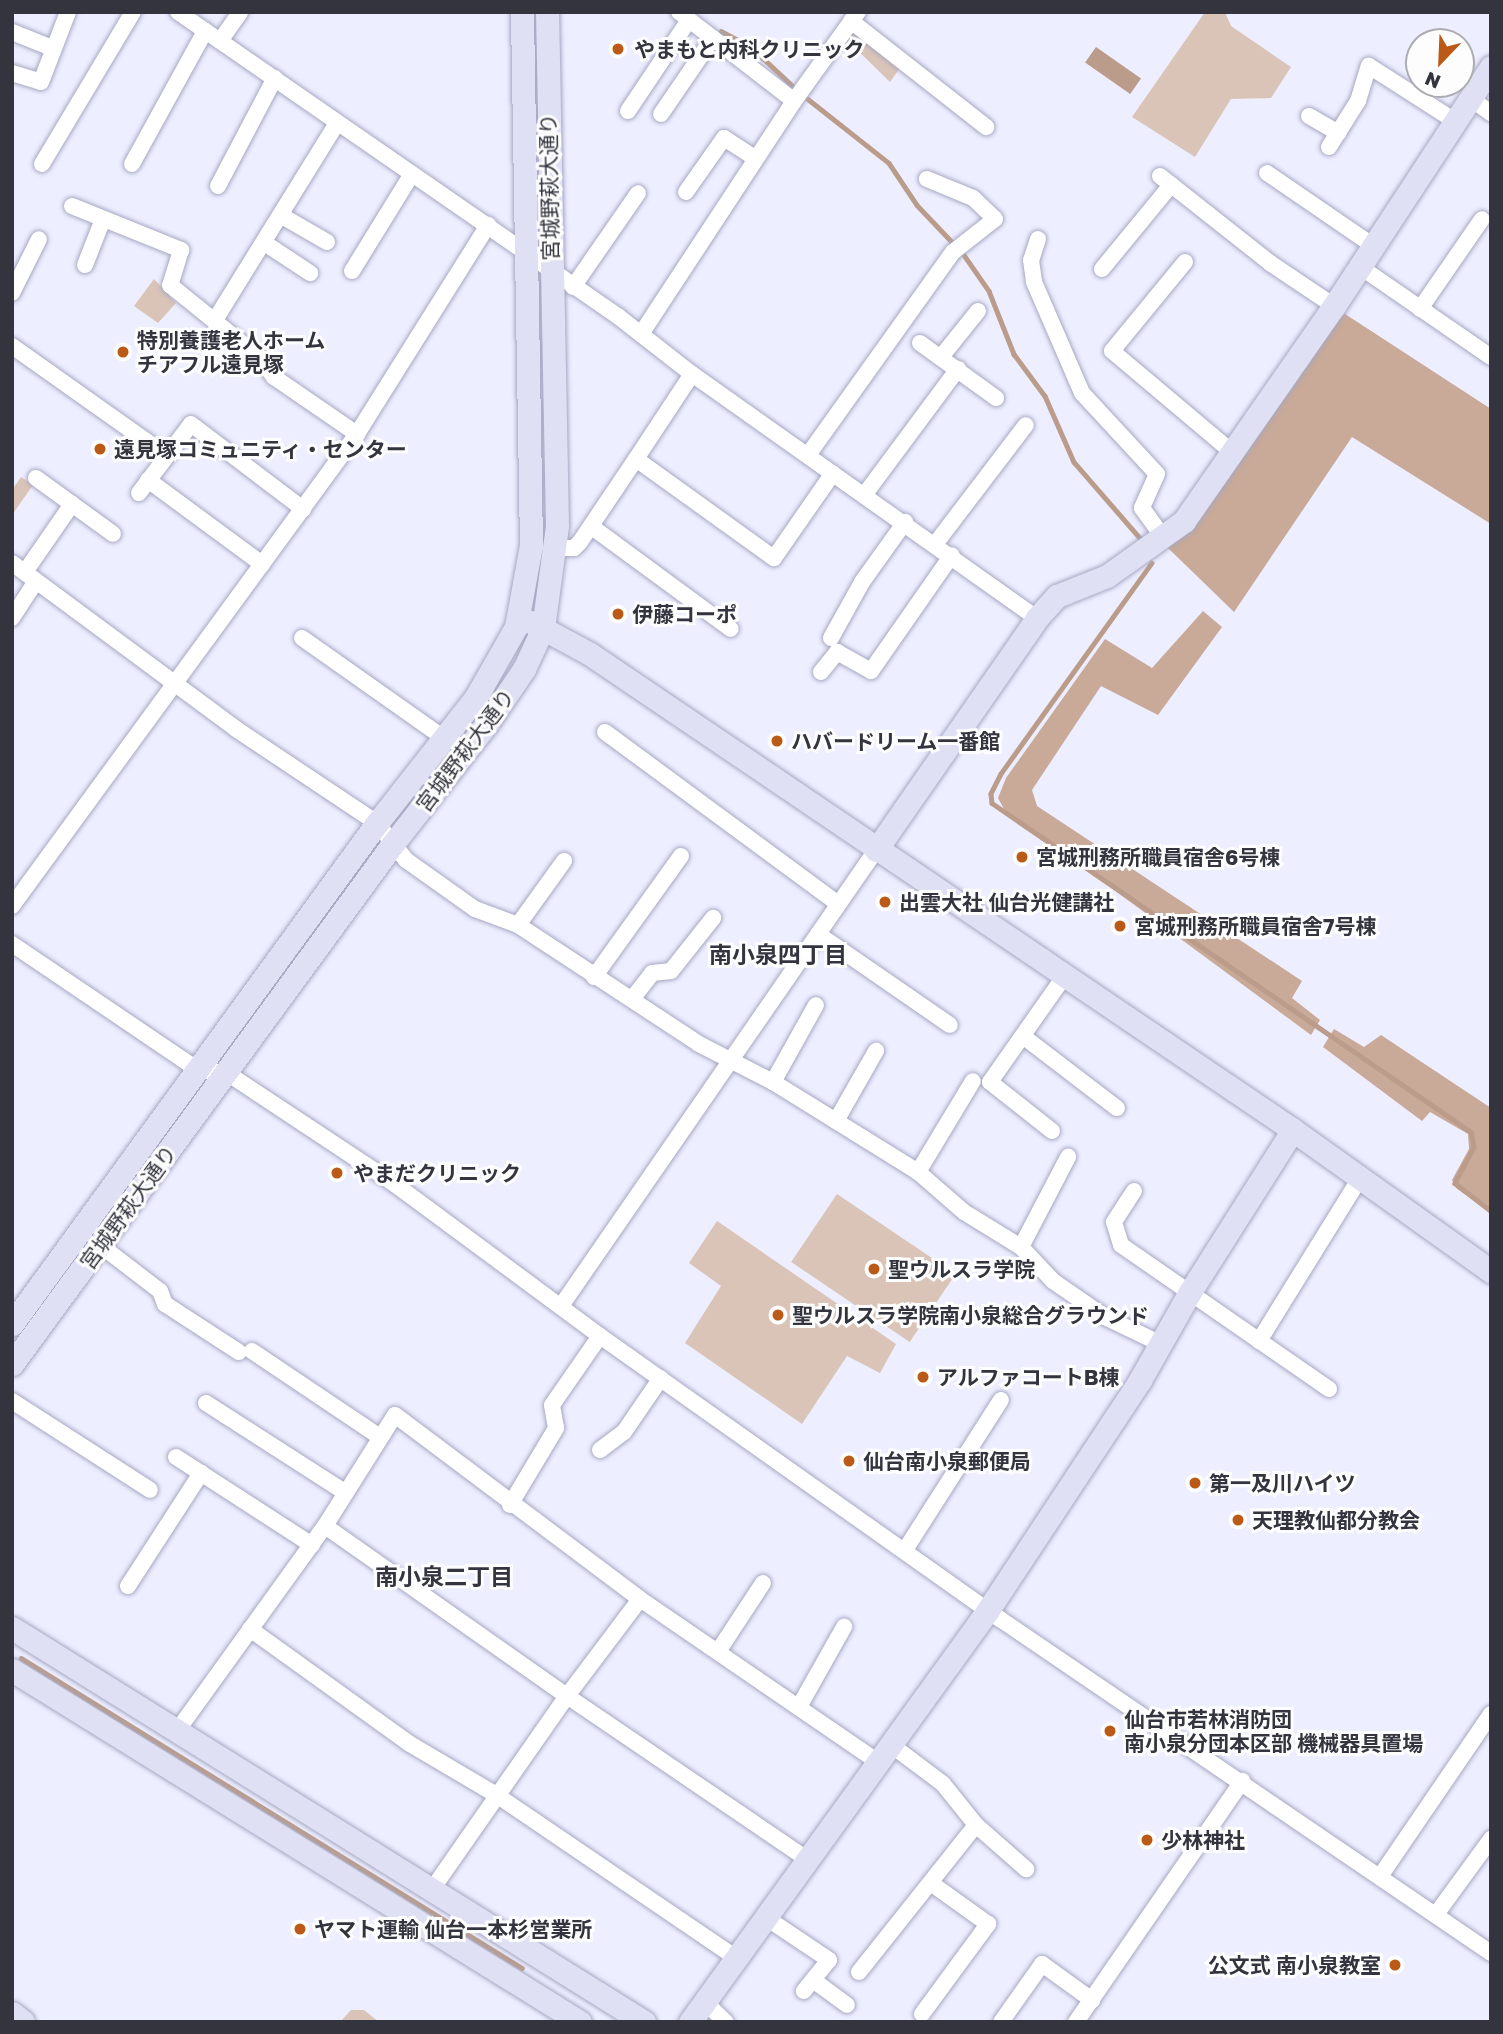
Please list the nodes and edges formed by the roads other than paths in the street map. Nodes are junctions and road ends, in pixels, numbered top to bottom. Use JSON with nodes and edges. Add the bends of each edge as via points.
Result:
{"nodes":[{"id":1,"x":68,"y":12,"type":"edge"},
{"id":2,"x":132,"y":12,"type":"edge"},
{"id":3,"x":178,"y":12,"type":"edge"},
{"id":4,"x":240,"y":12,"type":"edge"},
{"id":5,"x":522,"y":12,"type":"edge"},
{"id":6,"x":547,"y":12,"type":"edge"},
{"id":7,"x":682,"y":14,"type":"edge"},
{"id":8,"x":854,"y":17,"type":"edge"},
{"id":9,"x":205,"y":31,"type":"junction"},
{"id":10,"x":12,"y":32,"type":"edge"},
{"id":11,"x":713,"y":38,"type":"junction"},
{"id":12,"x":220,"y":41,"type":"junction"},
{"id":13,"x":52,"y":48,"type":"junction"},
{"id":14,"x":1491,"y":67,"type":"edge"},
{"id":15,"x":14,"y":78,"type":"edge"},
{"id":16,"x":275,"y":78,"type":"junction"},
{"id":17,"x":1475,"y":91,"type":"edge"},
{"id":18,"x":1470,"y":98,"type":"joint"},
{"id":19,"x":793,"y":101,"type":"junction"},
{"id":20,"x":628,"y":110,"type":"dead end"},
{"id":21,"x":1491,"y":113,"type":"edge"},
{"id":22,"x":661,"y":114,"type":"dead end"},
{"id":23,"x":1309,"y":116,"type":"dead end"},
{"id":24,"x":1455,"y":121,"type":"junction"},
{"id":25,"x":337,"y":123,"type":"junction"},
{"id":26,"x":986,"y":127,"type":"dead end"},
{"id":27,"x":755,"y":158,"type":"junction"},
{"id":28,"x":42,"y":164,"type":"dead end"},
{"id":29,"x":132,"y":164,"type":"dead end"},
{"id":30,"x":1267,"y":173,"type":"dead end"},
{"id":31,"x":412,"y":174,"type":"junction"},
{"id":32,"x":927,"y":179,"type":"dead end"},
{"id":33,"x":218,"y":186,"type":"dead end"},
{"id":34,"x":685,"y":192,"type":"dead end"},
{"id":35,"x":638,"y":193,"type":"dead end"},
{"id":36,"x":72,"y":206,"type":"dead end"},
{"id":37,"x":282,"y":216,"type":"junction"},
{"id":38,"x":103,"y":219,"type":"junction"},
{"id":39,"x":1482,"y":219,"type":"dead end"},
{"id":40,"x":488,"y":225,"type":"junction"},
{"id":41,"x":40,"y":239,"type":"dead end"},
{"id":42,"x":1038,"y":239,"type":"dead end"},
{"id":43,"x":327,"y":242,"type":"dead end"},
{"id":44,"x":266,"y":244,"type":"junction"},
{"id":45,"x":1372,"y":245,"type":"junction"},
{"id":46,"x":524,"y":251,"type":"junction"},
{"id":47,"x":1185,"y":262,"type":"dead end"},
{"id":48,"x":85,"y":265,"type":"dead end"},
{"id":49,"x":1359,"y":267,"type":"junction"},
{"id":50,"x":1102,"y":269,"type":"dead end"},
{"id":51,"x":352,"y":271,"type":"dead end"},
{"id":52,"x":551,"y":271,"type":"junction"},
{"id":53,"x":310,"y":273,"type":"dead end"},
{"id":54,"x":573,"y":287,"type":"junction"},
{"id":55,"x":12,"y":293,"type":"edge"},
{"id":56,"x":1334,"y":306,"type":"junction"},
{"id":57,"x":1420,"y":309,"type":"junction"},
{"id":58,"x":978,"y":311,"type":"dead end"},
{"id":59,"x":215,"y":320,"type":"junction"},
{"id":60,"x":641,"y":334,"type":"junction"},
{"id":61,"x":920,"y":343,"type":"dead end"},
{"id":62,"x":12,"y":346,"type":"edge"},
{"id":63,"x":1491,"y":356,"type":"edge"},
{"id":64,"x":942,"y":357,"type":"junction"},
{"id":65,"x":958,"y":369,"type":"junction"},
{"id":66,"x":692,"y":374,"type":"junction"},
{"id":67,"x":996,"y":397,"type":"dead end"},
{"id":68,"x":1026,"y":425,"type":"dead end"},
{"id":69,"x":357,"y":434,"type":"junction"},
{"id":70,"x":1233,"y":452,"type":"junction"},
{"id":71,"x":166,"y":455,"type":"junction"},
{"id":72,"x":808,"y":455,"type":"junction"},
{"id":73,"x":636,"y":459,"type":"junction"},
{"id":74,"x":833,"y":473,"type":"junction"},
{"id":75,"x":36,"y":478,"type":"dead end"},
{"id":76,"x":865,"y":494,"type":"junction"},
{"id":77,"x":72,"y":504,"type":"junction"},
{"id":78,"x":303,"y":509,"type":"junction"},
{"id":79,"x":905,"y":522,"type":"junction"},
{"id":80,"x":592,"y":527,"type":"junction"},
{"id":81,"x":113,"y":534,"type":"dead end"},
{"id":82,"x":1164,"y":538,"type":"junction"},
{"id":83,"x":936,"y":543,"type":"junction"},
{"id":84,"x":557,"y":548,"type":"junction"},
{"id":85,"x":952,"y":555,"type":"junction"},
{"id":86,"x":262,"y":564,"type":"junction"},
{"id":87,"x":24,"y":572,"type":"edge"},
{"id":88,"x":519,"y":615,"type":"junction"},
{"id":89,"x":12,"y":618,"type":"edge"},
{"id":90,"x":1037,"y":618,"type":"junction"},
{"id":91,"x":542,"y":628,"type":"junction"},
{"id":92,"x":732,"y":629,"type":"dead end"},
{"id":93,"x":302,"y":638,"type":"dead end"},
{"id":94,"x":831,"y":638,"type":"dead end"},
{"id":95,"x":821,"y":672,"type":"dead end"},
{"id":96,"x":178,"y":683,"type":"junction"},
{"id":97,"x":606,"y":732,"type":"dead end"},
{"id":98,"x":444,"y":738,"type":"junction"},
{"id":99,"x":377,"y":823,"type":"junction"},
{"id":100,"x":392,"y":845,"type":"junction"},
{"id":101,"x":876,"y":850,"type":"junction"},
{"id":102,"x":681,"y":856,"type":"dead end"},
{"id":103,"x":564,"y":861,"type":"dead end"},
{"id":104,"x":837,"y":903,"type":"junction"},
{"id":105,"x":12,"y":906,"type":"edge"},
{"id":106,"x":713,"y":918,"type":"dead end"},
{"id":107,"x":518,"y":925,"type":"junction"},
{"id":108,"x":818,"y":933,"type":"junction"},
{"id":109,"x":12,"y":944,"type":"edge"},
{"id":110,"x":594,"y":977,"type":"junction"},
{"id":111,"x":1063,"y":978,"type":"junction"},
{"id":112,"x":632,"y":999,"type":"junction"},
{"id":113,"x":816,"y":1005,"type":"dead end"},
{"id":114,"x":950,"y":1025,"type":"dead end"},
{"id":115,"x":1024,"y":1037,"type":"junction"},
{"id":116,"x":876,"y":1051,"type":"dead end"},
{"id":117,"x":730,"y":1062,"type":"junction"},
{"id":118,"x":198,"y":1070,"type":"junction"},
{"id":119,"x":227,"y":1073,"type":"junction"},
{"id":120,"x":973,"y":1081,"type":"dead end"},
{"id":121,"x":773,"y":1082,"type":"junction"},
{"id":122,"x":1117,"y":1108,"type":"dead end"},
{"id":123,"x":836,"y":1121,"type":"junction"},
{"id":124,"x":1293,"y":1130,"type":"junction"},
{"id":125,"x":1052,"y":1131,"type":"dead end"},
{"id":126,"x":1068,"y":1157,"type":"dead end"},
{"id":127,"x":918,"y":1172,"type":"junction"},
{"id":128,"x":1359,"y":1180,"type":"junction"},
{"id":129,"x":1134,"y":1191,"type":"dead end"},
{"id":130,"x":100,"y":1245,"type":"junction"},
{"id":131,"x":1021,"y":1247,"type":"junction"},
{"id":132,"x":1491,"y":1271,"type":"edge"},
{"id":133,"x":1190,"y":1292,"type":"junction"},
{"id":134,"x":561,"y":1306,"type":"junction"},
{"id":135,"x":12,"y":1324,"type":"edge"},
{"id":136,"x":600,"y":1336,"type":"junction"},
{"id":137,"x":1259,"y":1341,"type":"junction"},
{"id":138,"x":1159,"y":1343,"type":"junction"},
{"id":139,"x":12,"y":1364,"type":"edge"},
{"id":140,"x":661,"y":1378,"type":"junction"},
{"id":141,"x":1329,"y":1389,"type":"dead end"},
{"id":142,"x":1001,"y":1400,"type":"dead end"},
{"id":143,"x":12,"y":1401,"type":"edge"},
{"id":144,"x":206,"y":1403,"type":"dead end"},
{"id":145,"x":380,"y":1437,"type":"junction"},
{"id":146,"x":600,"y":1450,"type":"dead end"},
{"id":147,"x":176,"y":1457,"type":"dead end"},
{"id":148,"x":201,"y":1474,"type":"junction"},
{"id":149,"x":150,"y":1490,"type":"dead end"},
{"id":150,"x":346,"y":1493,"type":"junction"},
{"id":151,"x":510,"y":1505,"type":"junction"},
{"id":152,"x":325,"y":1526,"type":"junction"},
{"id":153,"x":312,"y":1545,"type":"junction"},
{"id":154,"x":905,"y":1550,"type":"junction"},
{"id":155,"x":763,"y":1583,"type":"dead end"},
{"id":156,"x":128,"y":1586,"type":"dead end"},
{"id":157,"x":640,"y":1599,"type":"junction"},
{"id":158,"x":988,"y":1610,"type":"junction"},
{"id":159,"x":844,"y":1627,"type":"dead end"},
{"id":160,"x":12,"y":1628,"type":"edge"},
{"id":161,"x":250,"y":1629,"type":"junction"},
{"id":162,"x":719,"y":1650,"type":"junction"},
{"id":163,"x":12,"y":1670,"type":"edge"},
{"id":164,"x":567,"y":1696,"type":"junction"},
{"id":165,"x":800,"y":1705,"type":"junction"},
{"id":166,"x":1491,"y":1714,"type":"edge"},
{"id":167,"x":177,"y":1731,"type":"junction"},
{"id":168,"x":884,"y":1752,"type":"junction"},
{"id":169,"x":1242,"y":1781,"type":"junction"},
{"id":170,"x":495,"y":1794,"type":"junction"},
{"id":171,"x":976,"y":1825,"type":"junction"},
{"id":172,"x":1491,"y":1839,"type":"edge"},
{"id":173,"x":807,"y":1859,"type":"junction"},
{"id":174,"x":1026,"y":1869,"type":"dead end"},
{"id":175,"x":1381,"y":1875,"type":"junction"},
{"id":176,"x":932,"y":1883,"type":"junction"},
{"id":177,"x":433,"y":1888,"type":"junction"},
{"id":178,"x":1437,"y":1913,"type":"junction"},
{"id":179,"x":765,"y":1917,"type":"junction"},
{"id":180,"x":1491,"y":1953,"type":"edge"},
{"id":181,"x":736,"y":1958,"type":"junction"},
{"id":182,"x":859,"y":1972,"type":"dead end"},
{"id":183,"x":1092,"y":2000,"type":"junction"},
{"id":184,"x":705,"y":2002,"type":"junction"},
{"id":185,"x":847,"y":2005,"type":"dead end"},
{"id":186,"x":12,"y":2013,"type":"edge"},
{"id":187,"x":922,"y":2014,"type":"dead end"},
{"id":188,"x":23,"y":2022,"type":"edge"},
{"id":189,"x":580,"y":2022,"type":"edge"},
{"id":190,"x":644,"y":2022,"type":"edge"},
{"id":191,"x":690,"y":2022,"type":"edge"},
{"id":192,"x":726,"y":2022,"type":"edge"},
{"id":193,"x":1001,"y":2022,"type":"edge"},
{"id":194,"x":1076,"y":2022,"type":"edge"}],
"edges":[{"from":1,"to":13,"type":"street"},
{"from":2,"to":28,"type":"street"},
{"from":3,"to":9,"type":"street"},
{"from":4,"to":12,"type":"street"},
{"from":5,"to":46,"type":"street","name":"宮城野萩大通り"},
{"from":6,"to":52,"type":"street","name":"宮城野萩大通り"},
{"from":7,"to":11,"type":"street"},
{"from":7,"to":20,"type":"street"},
{"from":8,"to":19,"type":"street"},
{"from":8,"to":26,"type":"street"},
{"from":9,"to":12,"type":"street"},
{"from":9,"to":29,"type":"street"},
{"from":10,"to":13,"type":"street"},
{"from":11,"to":19,"type":"street"},
{"from":11,"to":22,"type":"street"},
{"from":12,"to":16,"type":"street"},
{"from":13,"to":15,"type":"street","via":[[41,82]]},
{"from":14,"to":17,"type":"street"},
{"from":16,"to":25,"type":"street"},
{"from":16,"to":33,"type":"street"},
{"from":18,"to":21,"type":"street"},
{"from":18,"to":24,"type":"street"},
{"from":19,"to":27,"type":"street"},
{"from":23,"to":24,"type":"street","via":[[1333,140],[1358,101],[1369,66]]},
{"from":24,"to":45,"type":"street"},
{"from":25,"to":31,"type":"street"},
{"from":25,"to":37,"type":"street"},
{"from":27,"to":34,"type":"street","via":[[724,138]]},
{"from":27,"to":60,"type":"street"},
{"from":30,"to":45,"type":"street"},
{"from":31,"to":40,"type":"street"},
{"from":31,"to":51,"type":"street"},
{"from":32,"to":72,"type":"street","via":[[973,198],[995,219],[953,252]]},
{"from":35,"to":54,"type":"street"},
{"from":36,"to":38,"type":"street"},
{"from":37,"to":43,"type":"street"},
{"from":37,"to":44,"type":"street"},
{"from":38,"to":48,"type":"street"},
{"from":38,"to":59,"type":"street","via":[[181,250],[170,285]]},
{"from":39,"to":57,"type":"street"},
{"from":40,"to":46,"type":"street"},
{"from":40,"to":69,"type":"street"},
{"from":41,"to":55,"type":"street"},
{"from":42,"to":82,"type":"street","via":[[1031,260],[1039,294],[1082,393],[1157,474],[1142,508]]},
{"from":44,"to":53,"type":"street"},
{"from":44,"to":59,"type":"street"},
{"from":45,"to":49,"type":"street"},
{"from":46,"to":52,"type":"street"},
{"from":46,"to":88,"type":"street","name":"宮城野萩大通り","via":[[531,545]]},
{"from":47,"to":70,"type":"street","via":[[1112,351]]},
{"from":49,"to":56,"type":"street"},
{"from":49,"to":57,"type":"street"},
{"from":50,"to":56,"type":"street","via":[[1166,180]]},
{"from":52,"to":54,"type":"street"},
{"from":52,"to":84,"type":"street","name":"宮城野萩大通り"},
{"from":54,"to":60,"type":"street"},
{"from":56,"to":70,"type":"street"},
{"from":57,"to":63,"type":"street"},
{"from":58,"to":64,"type":"street"},
{"from":59,"to":69,"type":"street","via":[[260,358],[274,377]]},
{"from":60,"to":66,"type":"street"},
{"from":61,"to":64,"type":"street"},
{"from":62,"to":71,"type":"street"},
{"from":64,"to":65,"type":"street"},
{"from":65,"to":67,"type":"street"},
{"from":65,"to":76,"type":"street"},
{"from":66,"to":72,"type":"street"},
{"from":66,"to":73,"type":"street"},
{"from":68,"to":83,"type":"street"},
{"from":69,"to":78,"type":"street"},
{"from":70,"to":82,"type":"street","via":[[1185,521]]},
{"from":71,"to":78,"type":"street","via":[[191,424]]},
{"from":71,"to":86,"type":"street","via":[[144,487]]},
{"from":72,"to":74,"type":"street"},
{"from":73,"to":74,"type":"street","via":[[774,558]]},
{"from":73,"to":80,"type":"street"},
{"from":74,"to":76,"type":"street"},
{"from":75,"to":77,"type":"street"},
{"from":76,"to":79,"type":"street"},
{"from":77,"to":81,"type":"street"},
{"from":77,"to":87,"type":"street"},
{"from":78,"to":86,"type":"street"},
{"from":79,"to":83,"type":"street"},
{"from":79,"to":94,"type":"street","via":[[862,582]]},
{"from":80,"to":84,"type":"street","via":[[574,548]]},
{"from":80,"to":92,"type":"street"},
{"from":82,"to":90,"type":"street","via":[[1107,576],[1057,596]]},
{"from":83,"to":85,"type":"street"},
{"from":84,"to":91,"type":"street","name":"宮城野萩大通り"},
{"from":85,"to":90,"type":"street"},
{"from":85,"to":95,"type":"street","via":[[871,671],[837,652]]},
{"from":86,"to":96,"type":"street"},
{"from":87,"to":89,"type":"street"},
{"from":87,"to":96,"type":"street"},
{"from":88,"to":91,"type":"street"},
{"from":88,"to":98,"type":"street","name":"宮城野萩大通り","via":[[497,662]]},
{"from":90,"to":101,"type":"street"},
{"from":91,"to":100,"type":"street","name":"宮城野萩大通り","via":[[503,701]]},
{"from":91,"to":101,"type":"street","via":[[590,654]]},
{"from":93,"to":98,"type":"street"},
{"from":96,"to":99,"type":"street","via":[[236,729]]},
{"from":96,"to":105,"type":"street","via":[[122,751]]},
{"from":97,"to":104,"type":"street"},
{"from":98,"to":99,"type":"street","name":"宮城野萩大通り"},
{"from":99,"to":100,"type":"street"},
{"from":99,"to":118,"type":"street","name":"宮城野萩大通り"},
{"from":100,"to":107,"type":"street","via":[[475,909]]},
{"from":100,"to":119,"type":"street","name":"宮城野萩大通り"},
{"from":101,"to":104,"type":"street"},
{"from":101,"to":111,"type":"street"},
{"from":102,"to":110,"type":"street"},
{"from":103,"to":107,"type":"street"},
{"from":104,"to":108,"type":"street"},
{"from":106,"to":112,"type":"street","via":[[671,971],[652,973]]},
{"from":107,"to":110,"type":"street"},
{"from":108,"to":114,"type":"street"},
{"from":108,"to":117,"type":"street"},
{"from":109,"to":118,"type":"street"},
{"from":110,"to":112,"type":"street"},
{"from":111,"to":115,"type":"street"},
{"from":111,"to":124,"type":"street"},
{"from":112,"to":117,"type":"street"},
{"from":113,"to":121,"type":"street"},
{"from":115,"to":122,"type":"street"},
{"from":115,"to":125,"type":"street","via":[[990,1082]]},
{"from":116,"to":123,"type":"street"},
{"from":117,"to":121,"type":"street"},
{"from":117,"to":134,"type":"street"},
{"from":118,"to":119,"type":"street"},
{"from":118,"to":135,"type":"street","name":"宮城野萩大通り"},
{"from":119,"to":130,"type":"street","name":"宮城野萩大通り"},
{"from":119,"to":134,"type":"street","via":[[396,1185]]},
{"from":120,"to":127,"type":"street"},
{"from":121,"to":123,"type":"street"},
{"from":123,"to":127,"type":"street"},
{"from":124,"to":128,"type":"street"},
{"from":124,"to":133,"type":"street"},
{"from":126,"to":131,"type":"street"},
{"from":127,"to":131,"type":"street","via":[[964,1212]]},
{"from":128,"to":132,"type":"street"},
{"from":128,"to":137,"type":"street"},
{"from":129,"to":133,"type":"street","via":[[1114,1222],[1121,1245]]},
{"from":130,"to":139,"type":"street","name":"宮城野萩大通り"},
{"from":130,"to":145,"type":"street","via":[[160,1292],[165,1304]]},
{"from":131,"to":138,"type":"street","via":[[1053,1282],[1105,1317]]},
{"from":133,"to":137,"type":"street"},
{"from":133,"to":138,"type":"street"},
{"from":134,"to":136,"type":"street"},
{"from":136,"to":140,"type":"street"},
{"from":136,"to":151,"type":"street","via":[[551,1405],[556,1427]]},
{"from":137,"to":141,"type":"street"},
{"from":138,"to":158,"type":"street","via":[[1140,1380]]},
{"from":140,"to":146,"type":"street","via":[[624,1432]]},
{"from":140,"to":154,"type":"street"},
{"from":142,"to":154,"type":"street"},
{"from":143,"to":149,"type":"street"},
{"from":144,"to":150,"type":"street"},
{"from":145,"to":150,"type":"street"},
{"from":145,"to":151,"type":"street","via":[[395,1415]]},
{"from":147,"to":148,"type":"street"},
{"from":148,"to":153,"type":"street"},
{"from":148,"to":156,"type":"street"},
{"from":150,"to":152,"type":"street"},
{"from":151,"to":157,"type":"street"},
{"from":152,"to":153,"type":"street"},
{"from":152,"to":164,"type":"street"},
{"from":153,"to":161,"type":"street"},
{"from":154,"to":158,"type":"street"},
{"from":155,"to":162,"type":"street"},
{"from":157,"to":162,"type":"street"},
{"from":157,"to":164,"type":"street"},
{"from":158,"to":168,"type":"street"},
{"from":158,"to":169,"type":"street"},
{"from":159,"to":165,"type":"street"},
{"from":160,"to":167,"type":"street"},
{"from":161,"to":167,"type":"street"},
{"from":161,"to":170,"type":"street","via":[[410,1744]]},
{"from":162,"to":165,"type":"street"},
{"from":163,"to":189,"type":"street"},
{"from":164,"to":170,"type":"street"},
{"from":164,"to":173,"type":"street"},
{"from":165,"to":168,"type":"street"},
{"from":166,"to":175,"type":"street"},
{"from":167,"to":177,"type":"street"},
{"from":168,"to":171,"type":"street","via":[[943,1784]]},
{"from":168,"to":173,"type":"street"},
{"from":169,"to":175,"type":"street"},
{"from":169,"to":183,"type":"street"},
{"from":170,"to":177,"type":"street"},
{"from":170,"to":181,"type":"street"},
{"from":171,"to":174,"type":"street"},
{"from":171,"to":176,"type":"street"},
{"from":172,"to":178,"type":"street"},
{"from":173,"to":179,"type":"street"},
{"from":175,"to":178,"type":"street"},
{"from":176,"to":182,"type":"street"},
{"from":176,"to":187,"type":"street","via":[[988,1924]]},
{"from":177,"to":190,"type":"street"},
{"from":178,"to":180,"type":"street"},
{"from":179,"to":181,"type":"street"},
{"from":179,"to":185,"type":"street","via":[[829,1960],[809,1986]]},
{"from":181,"to":184,"type":"street"},
{"from":183,"to":193,"type":"street","via":[[1042,1964]]},
{"from":183,"to":194,"type":"street"},
{"from":184,"to":191,"type":"street"},
{"from":184,"to":192,"type":"street"},
{"from":186,"to":188,"type":"street"}]}
